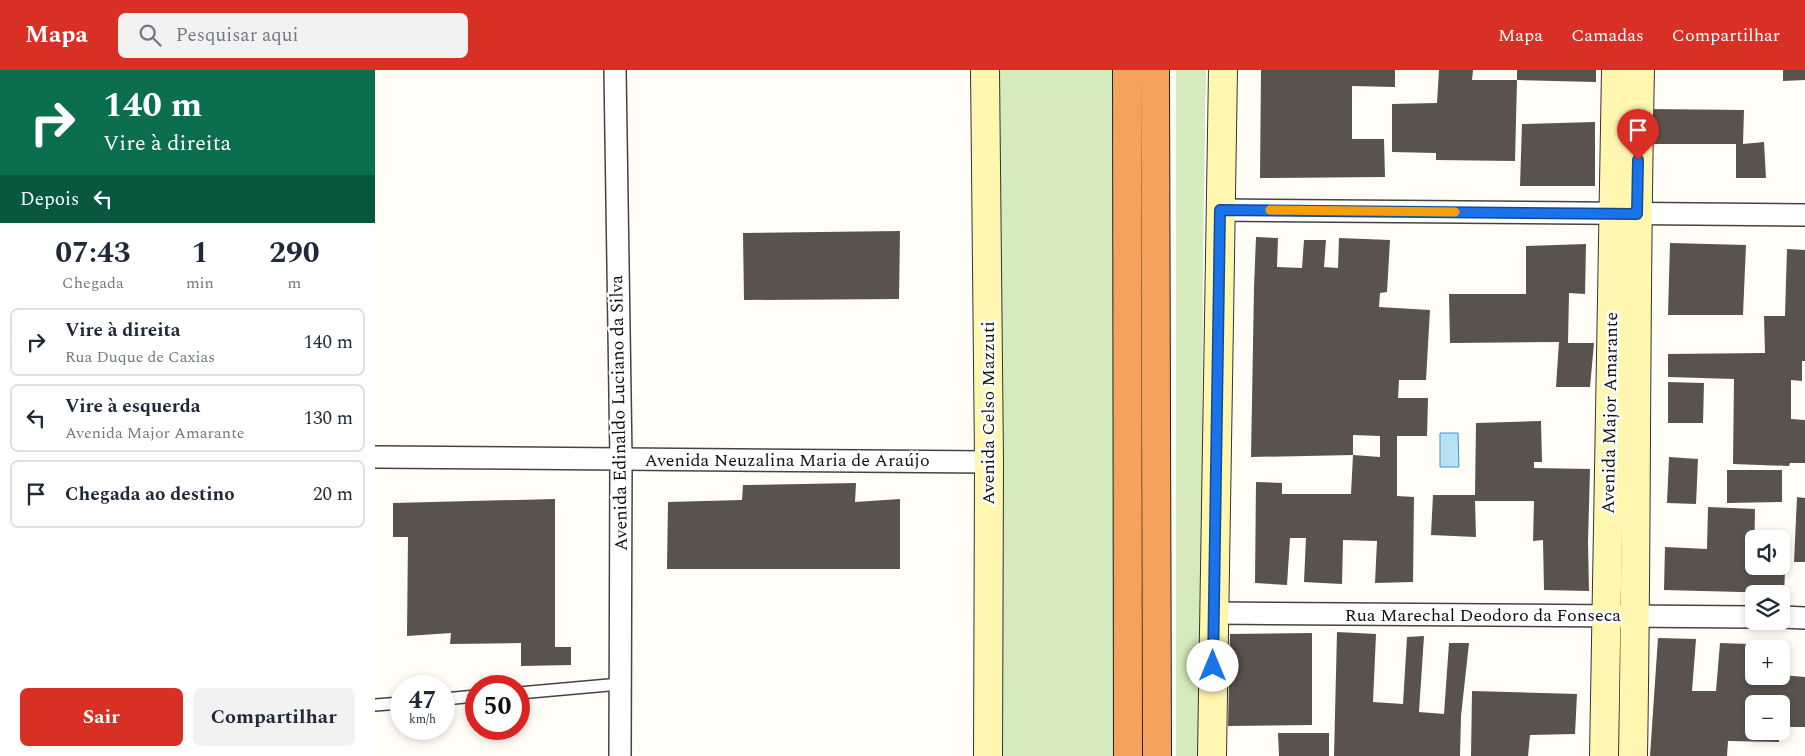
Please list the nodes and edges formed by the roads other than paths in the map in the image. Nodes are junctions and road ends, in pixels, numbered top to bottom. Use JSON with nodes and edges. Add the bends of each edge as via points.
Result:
{"nodes":[{"id":1,"x":615,"y":70,"type":"edge"},
{"id":2,"x":985,"y":70,"type":"edge"},
{"id":3,"x":1127,"y":70,"type":"edge"},
{"id":4,"x":1155,"y":70,"type":"edge"},
{"id":5,"x":1223,"y":70,"type":"edge"},
{"id":6,"x":1616,"y":70,"type":"edge"},
{"id":7,"x":1640,"y":70,"type":"edge"},
{"id":8,"x":1220,"y":210,"type":"junction"},
{"id":9,"x":1625,"y":213,"type":"junction"},
{"id":10,"x":1805,"y":215,"type":"edge"},
{"id":11,"x":375,"y":457,"type":"edge"},
{"id":12,"x":621,"y":459,"type":"junction"},
{"id":13,"x":989,"y":462,"type":"junction"},
{"id":14,"x":1213,"y":613,"type":"junction"},
{"id":15,"x":1607,"y":616,"type":"junction"},
{"id":16,"x":1635,"y":616,"type":"junction"},
{"id":17,"x":1745,"y":617,"type":"edge"},
{"id":18,"x":1790,"y":617,"type":"edge"},
{"id":19,"x":1805,"y":618,"type":"edge"},
{"id":20,"x":620,"y":684,"type":"junction"},
{"id":21,"x":530,"y":692,"type":"edge"},
{"id":22,"x":390,"y":704,"type":"edge"},
{"id":23,"x":375,"y":705,"type":"edge"},
{"id":24,"x":620,"y":756,"type":"edge"},
{"id":25,"x":988,"y":756,"type":"edge"},
{"id":26,"x":1128,"y":756,"type":"edge"},
{"id":27,"x":1157,"y":756,"type":"edge"},
{"id":28,"x":1212,"y":756,"type":"edge"},
{"id":29,"x":1604,"y":756,"type":"edge"},
{"id":30,"x":1633,"y":756,"type":"edge"}],
"edges":[{"from":1,"to":12,"type":"street","name":"Avenida Edinaldo Luciano da Silva"},
{"from":2,"to":13,"type":"street","name":"Avenida Celso Mazzuti"},
{"from":3,"to":26,"type":"highway"},
{"from":4,"to":27,"type":"highway"},
{"from":5,"to":8,"type":"street"},
{"from":6,"to":9,"type":"street","name":"Avenida Major Amarante"},
{"from":7,"to":9,"type":"street","name":"Avenida Major Amarante"},
{"from":8,"to":9,"type":"street"},
{"from":8,"to":14,"type":"street"},
{"from":9,"to":10,"type":"street"},
{"from":9,"to":15,"type":"street","name":"Avenida Major Amarante"},
{"from":9,"to":16,"type":"street","name":"Avenida Major Amarante"},
{"from":11,"to":12,"type":"street","name":"Avenida Neuzalina Maria de Araújo"},
{"from":12,"to":13,"type":"street","name":"Avenida Neuzalina Maria de Araújo"},
{"from":12,"to":20,"type":"street","name":"Avenida Edinaldo Luciano da Silva"},
{"from":13,"to":25,"type":"street","name":"Avenida Celso Mazzuti"},
{"from":14,"to":15,"type":"street","name":"Rua Marechal Deodoro da Fonseca"},
{"from":14,"to":28,"type":"street"},
{"from":15,"to":16,"type":"street","name":"Rua Marechal Deodoro da Fonseca"},
{"from":15,"to":29,"type":"street","name":"Avenida Major Amarante"},
{"from":16,"to":17,"type":"street","name":"Rua Marechal Deodoro da Fonseca"},
{"from":16,"to":30,"type":"street","name":"Avenida Major Amarante"},
{"from":18,"to":19,"type":"street"},
{"from":20,"to":21,"type":"lane"},
{"from":20,"to":24,"type":"street","name":"Avenida Edinaldo Luciano da Silva"},
{"from":22,"to":23,"type":"lane"}]}
